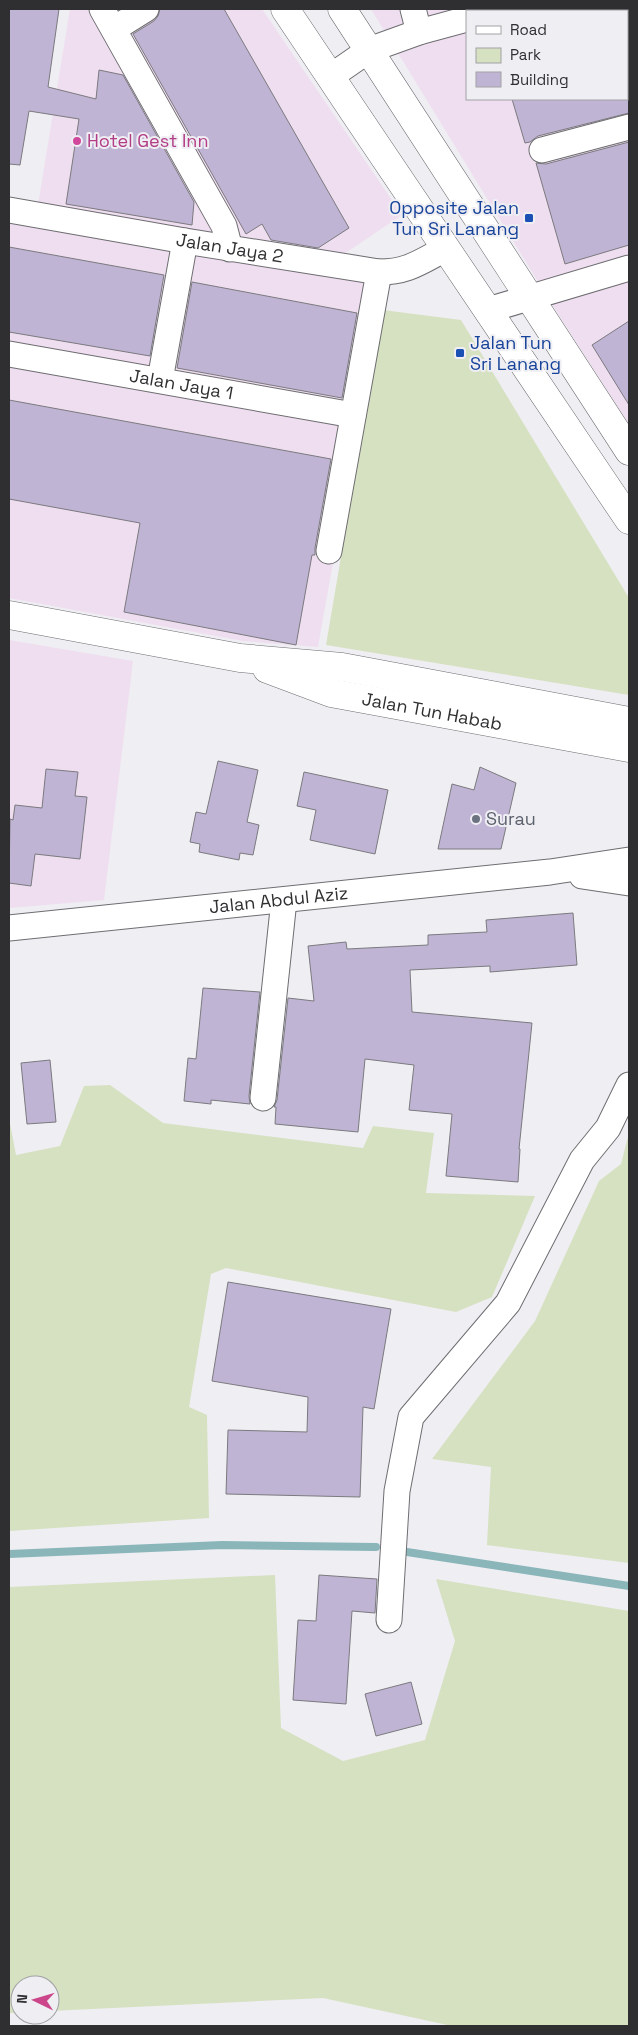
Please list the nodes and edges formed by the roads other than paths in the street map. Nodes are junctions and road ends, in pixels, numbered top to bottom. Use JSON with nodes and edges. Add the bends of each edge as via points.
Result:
{"nodes":[{"id":1,"x":146,"y":9,"type":"edge"},
{"id":2,"x":285,"y":9,"type":"edge"},
{"id":3,"x":342,"y":9,"type":"edge"},
{"id":4,"x":502,"y":9,"type":"edge"},
{"id":5,"x":492,"y":10,"type":"edge"},
{"id":6,"x":108,"y":19,"type":"edge"},
{"id":7,"x":466,"y":19,"type":"edge"},
{"id":8,"x":416,"y":20,"type":"edge"},
{"id":9,"x":369,"y":50,"type":"junction"},
{"id":10,"x":330,"y":77,"type":"junction"},
{"id":11,"x":629,"y":127,"type":"edge"},
{"id":12,"x":542,"y":150,"type":"dead end"},
{"id":13,"x":9,"y":210,"type":"edge"},
{"id":14,"x":185,"y":241,"type":"junction"},
{"id":15,"x":230,"y":249,"type":"junction"},
{"id":16,"x":445,"y":249,"type":"junction"},
{"id":17,"x":629,"y":268,"type":"edge"},
{"id":18,"x":378,"y":272,"type":"junction"},
{"id":19,"x":530,"y":298,"type":"junction"},
{"id":20,"x":488,"y":310,"type":"junction"},
{"id":21,"x":9,"y":354,"type":"edge"},
{"id":22,"x":160,"y":380,"type":"junction"},
{"id":23,"x":353,"y":415,"type":"junction"},
{"id":24,"x":629,"y":451,"type":"edge"},
{"id":25,"x":629,"y":520,"type":"edge"},
{"id":26,"x":329,"y":551,"type":"dead end"},
{"id":27,"x":9,"y":615,"type":"edge"},
{"id":28,"x":240,"y":658,"type":"junction"},
{"id":29,"x":525,"y":701,"type":"junction"},
{"id":30,"x":629,"y":705,"type":"edge"},
{"id":31,"x":629,"y":722,"type":"edge"},
{"id":32,"x":629,"y":748,"type":"edge"},
{"id":33,"x":629,"y":860,"type":"edge"},
{"id":34,"x":550,"y":872,"type":"junction"},
{"id":35,"x":629,"y":883,"type":"edge"},
{"id":36,"x":284,"y":900,"type":"junction"},
{"id":37,"x":9,"y":928,"type":"edge"},
{"id":38,"x":629,"y":1085,"type":"edge"},
{"id":39,"x":263,"y":1098,"type":"dead end"},
{"id":40,"x":389,"y":1620,"type":"dead end"}],
"edges":[{"from":1,"to":6,"type":"street"},
{"from":2,"to":10,"type":"main road"},
{"from":3,"to":9,"type":"main road"},
{"from":4,"to":5,"type":"street"},
{"from":6,"to":15,"type":"street","via":[[224,226]]},
{"from":7,"to":8,"type":"street"},
{"from":8,"to":9,"type":"street"},
{"from":9,"to":10,"type":"street"},
{"from":9,"to":19,"type":"main road"},
{"from":10,"to":16,"type":"main road"},
{"from":11,"to":12,"type":"street"},
{"from":13,"to":14,"type":"street","name":"Jalan Jaya 2"},
{"from":14,"to":15,"type":"street","name":"Jalan Jaya 2"},
{"from":14,"to":22,"type":"street"},
{"from":15,"to":18,"type":"street","name":"Jalan Jaya 2"},
{"from":16,"to":18,"type":"street","name":"Jalan Jaya 2","via":[[405,270]]},
{"from":16,"to":20,"type":"main road"},
{"from":17,"to":19,"type":"street"},
{"from":18,"to":23,"type":"street"},
{"from":19,"to":20,"type":"street"},
{"from":19,"to":24,"type":"main road"},
{"from":20,"to":25,"type":"main road"},
{"from":21,"to":22,"type":"street","name":"Jalan Jaya 1"},
{"from":22,"to":23,"type":"street","name":"Jalan Jaya 1"},
{"from":23,"to":26,"type":"street"},
{"from":27,"to":28,"type":"main road","name":"Jalan Tun Habab"},
{"from":28,"to":29,"type":"main road","name":"Jalan Tun Habab","via":[[342,666]]},
{"from":28,"to":32,"type":"main road","name":"Jalan Tun Habab","via":[[331,693]]},
{"from":29,"to":30,"type":"main road"},
{"from":29,"to":31,"type":"main road","name":"Jalan Tun Habab"},
{"from":33,"to":34,"type":"street"},
{"from":34,"to":35,"type":"street"},
{"from":34,"to":36,"type":"street","name":"Jalan Abdul Aziz"},
{"from":36,"to":37,"type":"street","name":"Jalan Abdul Aziz"},
{"from":36,"to":39,"type":"street"},
{"from":38,"to":40,"type":"street","via":[[608,1128],[582,1160],[508,1303],[411,1417],[397,1491]]}]}
